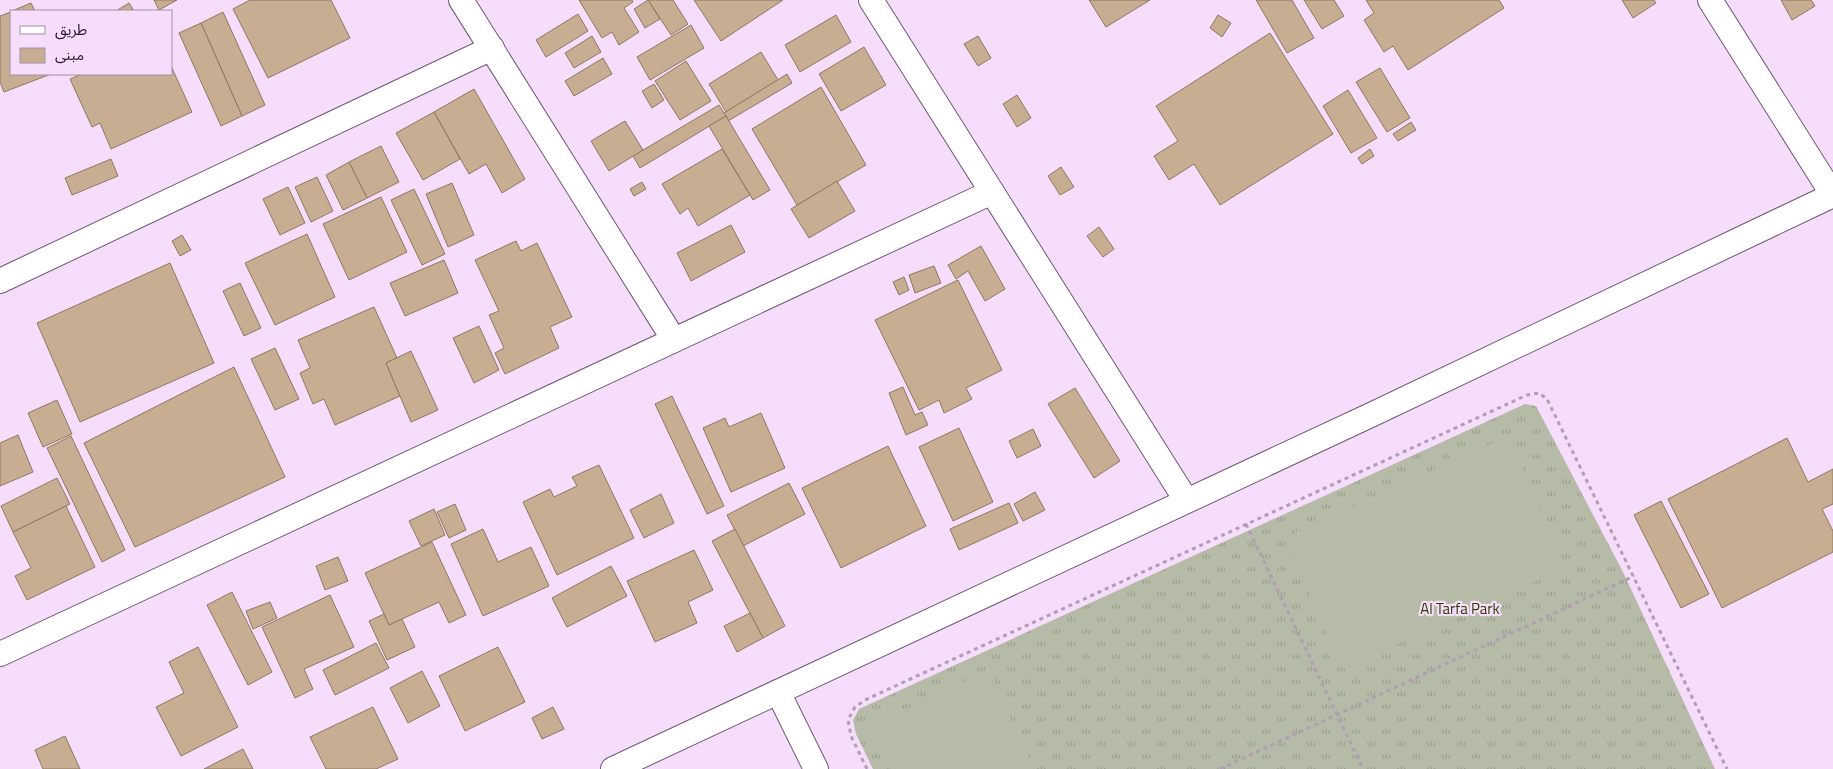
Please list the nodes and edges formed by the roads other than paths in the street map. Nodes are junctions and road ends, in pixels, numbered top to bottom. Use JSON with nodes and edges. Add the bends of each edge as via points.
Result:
{"nodes":[{"id":1,"x":461,"y":0,"type":"edge"},
{"id":2,"x":871,"y":0,"type":"edge"},
{"id":3,"x":1710,"y":0,"type":"edge"},
{"id":4,"x":492,"y":48,"type":"junction"},
{"id":5,"x":992,"y":192,"type":"junction"},
{"id":6,"x":1833,"y":195,"type":"edge"},
{"id":7,"x":0,"y":281,"type":"edge"},
{"id":8,"x":674,"y":340,"type":"junction"},
{"id":9,"x":1186,"y":500,"type":"junction"},
{"id":10,"x":0,"y":654,"type":"edge"},
{"id":11,"x":778,"y":692,"type":"junction"},
{"id":12,"x":613,"y":769,"type":"edge"},
{"id":13,"x":816,"y":769,"type":"edge"}],
"edges":[{"from":1,"to":4,"type":"street"},
{"from":2,"to":5,"type":"street"},
{"from":3,"to":6,"type":"street"},
{"from":4,"to":7,"type":"street"},
{"from":4,"to":8,"type":"street"},
{"from":5,"to":8,"type":"street"},
{"from":5,"to":9,"type":"street"},
{"from":6,"to":9,"type":"street"},
{"from":8,"to":10,"type":"street"},
{"from":9,"to":11,"type":"street"},
{"from":11,"to":12,"type":"street"},
{"from":11,"to":13,"type":"street"}]}
